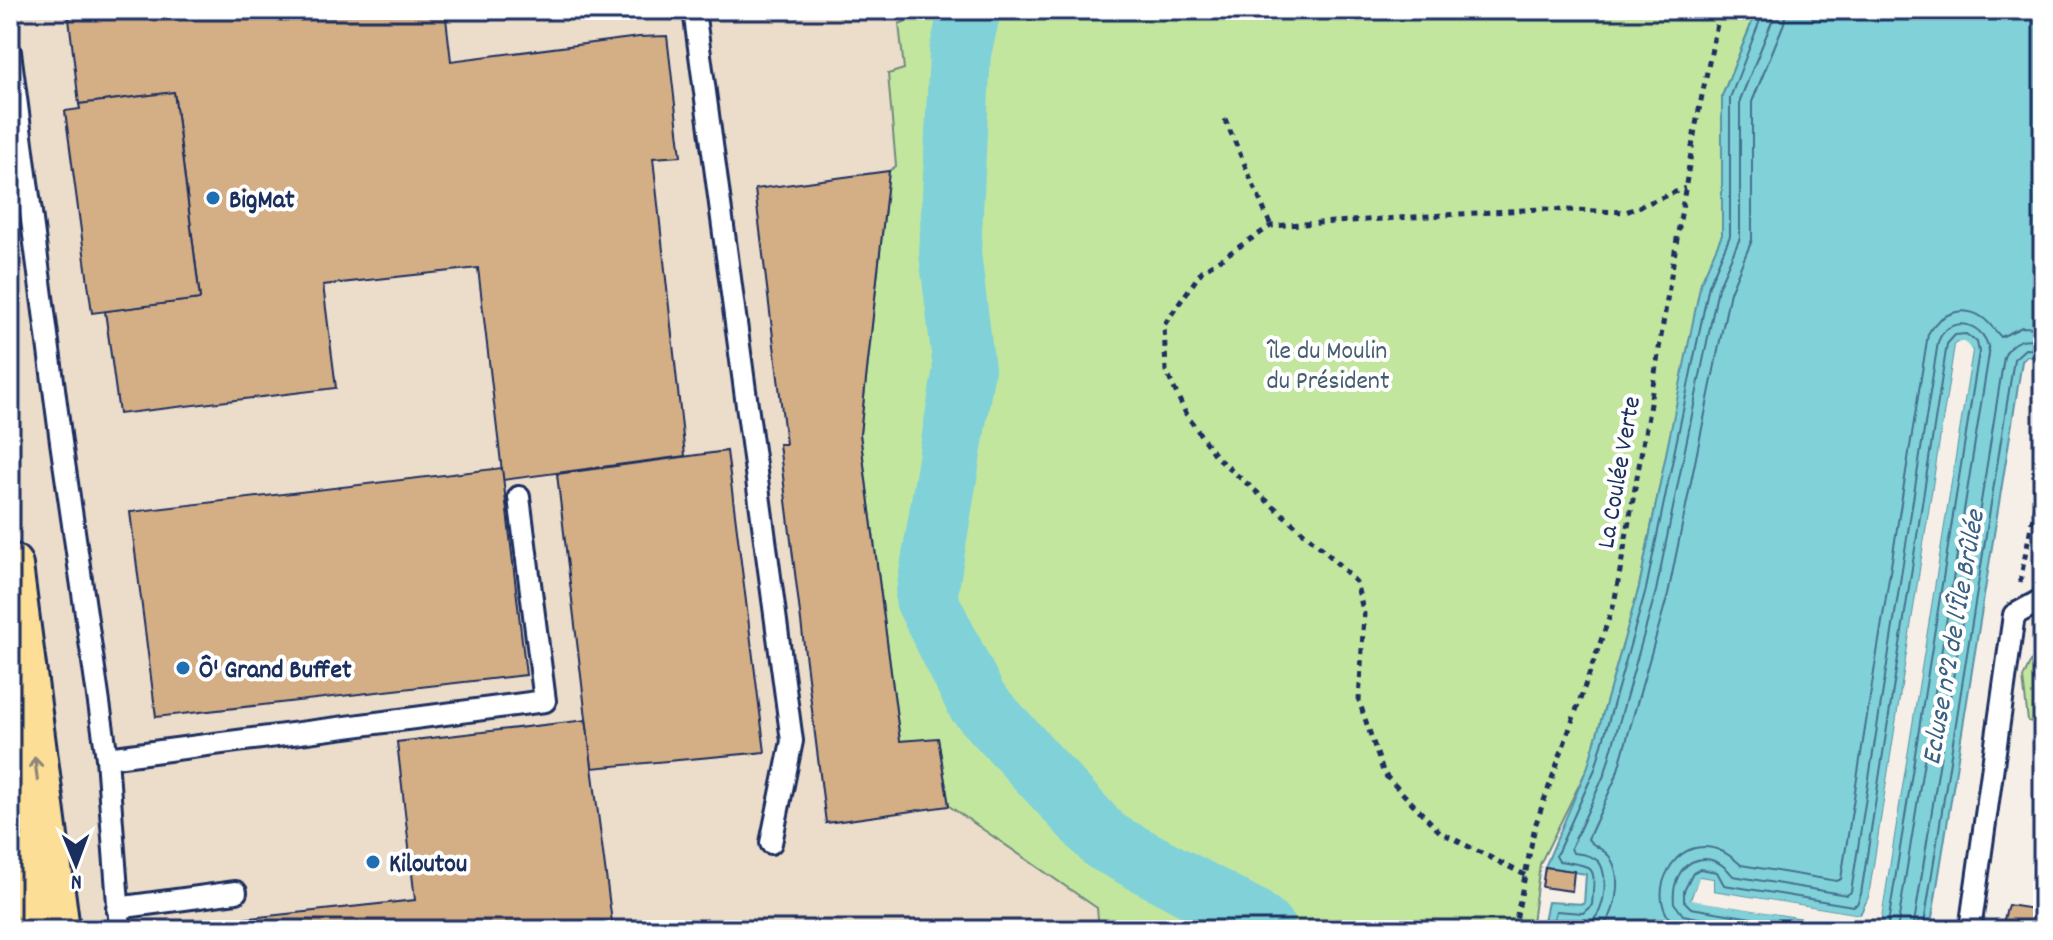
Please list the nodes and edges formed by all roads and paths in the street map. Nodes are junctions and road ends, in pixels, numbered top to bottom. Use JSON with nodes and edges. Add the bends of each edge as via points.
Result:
{"nodes":[{"id":1,"x":694,"y":10,"type":"edge"},
{"id":2,"x":1720,"y":10,"type":"edge"},
{"id":3,"x":10,"y":52,"type":"edge"},
{"id":4,"x":1225,"y":119,"type":"dead end"},
{"id":5,"x":1685,"y":188,"type":"junction"},
{"id":6,"x":1271,"y":226,"type":"junction"},
{"id":7,"x":2043,"y":465,"type":"edge"},
{"id":8,"x":519,"y":497,"type":"dead end"},
{"id":9,"x":10,"y":566,"type":"edge"},
{"id":10,"x":2043,"y":599,"type":"edge"},
{"id":11,"x":2014,"y":615,"type":"junction"},
{"id":12,"x":107,"y":758,"type":"junction"},
{"id":13,"x":25,"y":838,"type":"edge"},
{"id":14,"x":771,"y":843,"type":"dead end"},
{"id":15,"x":1525,"y":875,"type":"junction"},
{"id":16,"x":236,"y":892,"type":"dead end"},
{"id":17,"x":117,"y":908,"type":"junction"},
{"id":18,"x":21,"y":930,"type":"edge"},
{"id":19,"x":57,"y":930,"type":"edge"},
{"id":20,"x":120,"y":930,"type":"edge"},
{"id":21,"x":1514,"y":930,"type":"edge"},
{"id":22,"x":1970,"y":930,"type":"edge"}],
"edges":[{"from":1,"to":14,"type":"lane","via":[[792,741]]},
{"from":2,"to":5,"type":"path","name":"La Coulée Verte"},
{"from":3,"to":12,"type":"lane"},
{"from":4,"to":6,"type":"path"},
{"from":5,"to":6,"type":"path","via":[[1626,212],[1540,209]]},
{"from":5,"to":15,"type":"path","name":"La Coulée Verte","via":[[1614,604],[1535,826]]},
{"from":6,"to":15,"type":"path","via":[[1202,271],[1164,325],[1166,371],[1186,414],[1216,457],[1356,582],[1364,614],[1359,701],[1384,774],[1440,832]]},
{"from":7,"to":11,"type":"path"},
{"from":8,"to":12,"type":"lane","via":[[545,701]]},
{"from":13,"to":9,"type":"main road","one_way":true},
{"from":10,"to":11,"type":"lane"},
{"from":11,"to":22,"type":"lane"},
{"from":12,"to":17,"type":"lane"},
{"from":13,"to":18,"type":"main road"},
{"from":13,"to":19,"type":"main road"},
{"from":15,"to":21,"type":"path","name":"La Coulée Verte"},
{"from":16,"to":17,"type":"lane"},
{"from":17,"to":20,"type":"lane"}]}
